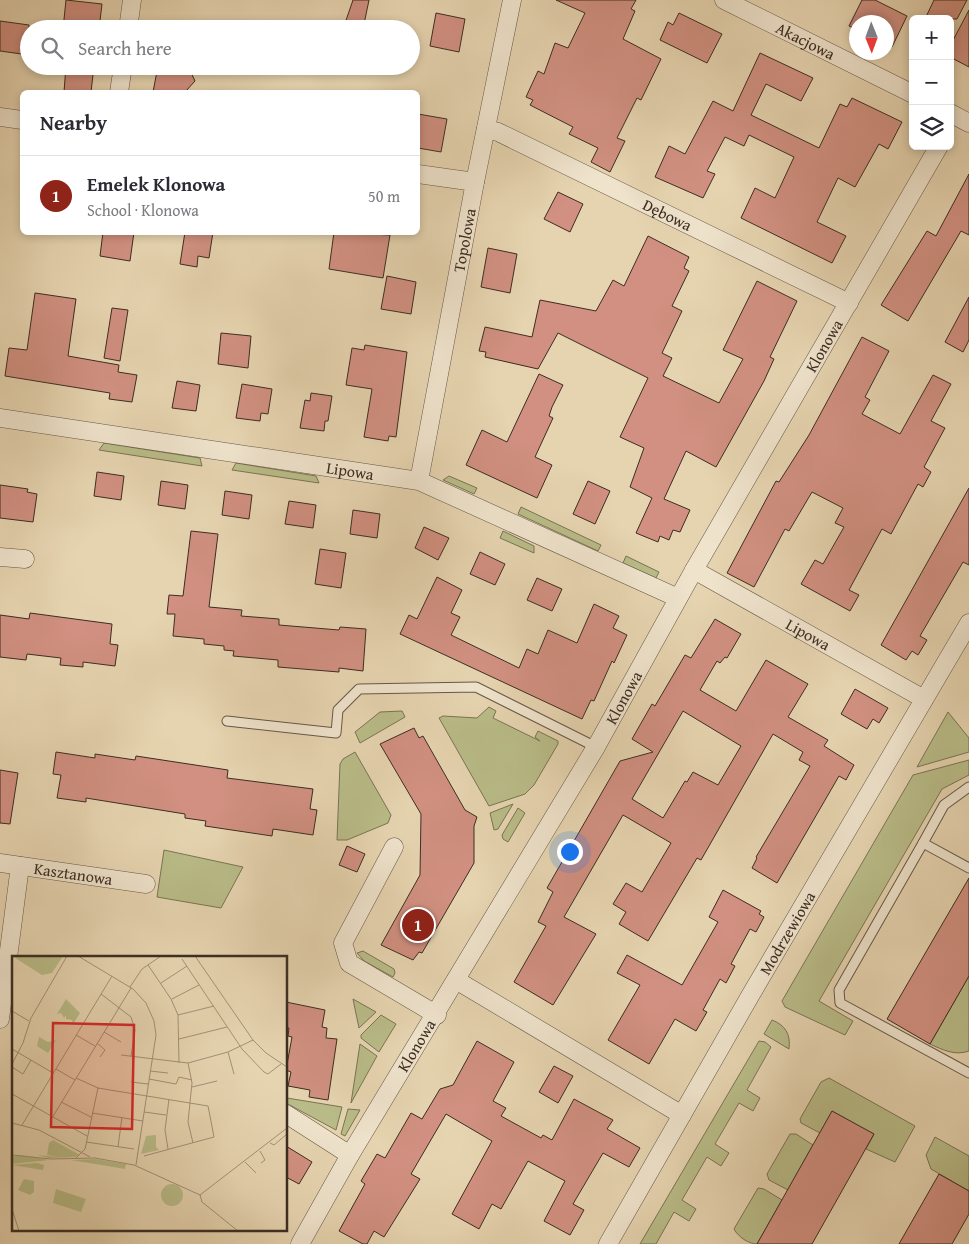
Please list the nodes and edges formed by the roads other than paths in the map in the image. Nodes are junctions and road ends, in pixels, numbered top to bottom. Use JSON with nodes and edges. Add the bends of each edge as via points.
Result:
{"nodes":[{"id":1,"x":132,"y":0,"type":"edge"},
{"id":2,"x":512,"y":0,"type":"edge"},
{"id":3,"x":724,"y":0,"type":"edge"},
{"id":4,"x":129,"y":20,"type":"edge"},
{"id":5,"x":121,"y":75,"type":"edge"},
{"id":6,"x":119,"y":90,"type":"edge"},
{"id":7,"x":909,"y":92,"type":"edge"},
{"id":8,"x":0,"y":116,"type":"edge"},
{"id":9,"x":20,"y":120,"type":"edge"},
{"id":10,"x":486,"y":128,"type":"junction"},
{"id":11,"x":937,"y":150,"type":"edge"},
{"id":12,"x":420,"y":174,"type":"edge"},
{"id":13,"x":475,"y":182,"type":"junction"},
{"id":14,"x":849,"y":303,"type":"junction"},
{"id":15,"x":0,"y":418,"type":"edge"},
{"id":16,"x":418,"y":481,"type":"junction"},
{"id":17,"x":0,"y":557,"type":"edge"},
{"id":18,"x":25,"y":559,"type":"dead end"},
{"id":19,"x":694,"y":570,"type":"junction"},
{"id":20,"x":678,"y":598,"type":"junction"},
{"id":21,"x":969,"y":623,"type":"edge"},
{"id":22,"x":962,"y":651,"type":"edge"},
{"id":23,"x":924,"y":699,"type":"junction"},
{"id":24,"x":227,"y":721,"type":"dead end"},
{"id":25,"x":596,"y":747,"type":"junction"},
{"id":26,"x":969,"y":787,"type":"edge"},
{"id":27,"x":923,"y":843,"type":"junction"},
{"id":28,"x":394,"y":847,"type":"dead end"},
{"id":29,"x":0,"y":863,"type":"edge"},
{"id":30,"x":20,"y":866,"type":"junction"},
{"id":31,"x":969,"y":868,"type":"edge"},
{"id":32,"x":146,"y":884,"type":"dead end"},
{"id":33,"x":456,"y":980,"type":"junction"},
{"id":34,"x":437,"y":1015,"type":"junction"},
{"id":35,"x":0,"y":1018,"type":"edge"},
{"id":36,"x":969,"y":1073,"type":"edge"},
{"id":37,"x":288,"y":1115,"type":"edge"},
{"id":38,"x":682,"y":1115,"type":"junction"},
{"id":39,"x":350,"y":1155,"type":"junction"},
{"id":40,"x":300,"y":1244,"type":"edge"},
{"id":41,"x":608,"y":1244,"type":"edge"}],
"edges":[{"from":1,"to":4,"type":"street"},
{"from":2,"to":10,"type":"street","name":"Topolowa"},
{"from":3,"to":7,"type":"street","name":"Akacjowa"},
{"from":5,"to":6,"type":"street"},
{"from":8,"to":9,"type":"street"},
{"from":10,"to":13,"type":"street","name":"Topolowa"},
{"from":10,"to":14,"type":"street","name":"Dębowa"},
{"from":11,"to":14,"type":"street","name":"Klonowa"},
{"from":12,"to":13,"type":"street"},
{"from":13,"to":16,"type":"street","name":"Topolowa"},
{"from":14,"to":19,"type":"street","name":"Klonowa"},
{"from":15,"to":16,"type":"street","name":"Lipowa"},
{"from":16,"to":20,"type":"street","name":"Lipowa"},
{"from":17,"to":18,"type":"street"},
{"from":19,"to":20,"type":"street","name":"Klonowa"},
{"from":19,"to":23,"type":"street","name":"Lipowa"},
{"from":20,"to":25,"type":"street","name":"Klonowa"},
{"from":21,"to":22,"type":"street","name":"Modrzewiowa"},
{"from":22,"to":23,"type":"street","name":"Modrzewiowa"},
{"from":23,"to":38,"type":"street","name":"Modrzewiowa"},
{"from":24,"to":25,"type":"lane","via":[[336,733],[338,710],[359,690],[476,687]]},
{"from":25,"to":33,"type":"street","name":"Klonowa"},
{"from":26,"to":27,"type":"lane","via":[[944,805]]},
{"from":27,"to":31,"type":"lane"},
{"from":27,"to":36,"type":"lane","via":[[839,990],[840,1003]]},
{"from":28,"to":34,"type":"street","via":[[343,943],[349,963]]},
{"from":29,"to":30,"type":"street","name":"Kasztanowa"},
{"from":30,"to":32,"type":"street","name":"Kasztanowa"},
{"from":30,"to":35,"type":"street"},
{"from":33,"to":34,"type":"street","name":"Klonowa"},
{"from":33,"to":38,"type":"street"},
{"from":34,"to":39,"type":"street","name":"Klonowa"},
{"from":37,"to":39,"type":"street"},
{"from":38,"to":41,"type":"street","name":"Modrzewiowa"},
{"from":39,"to":40,"type":"street","name":"Klonowa"}]}
